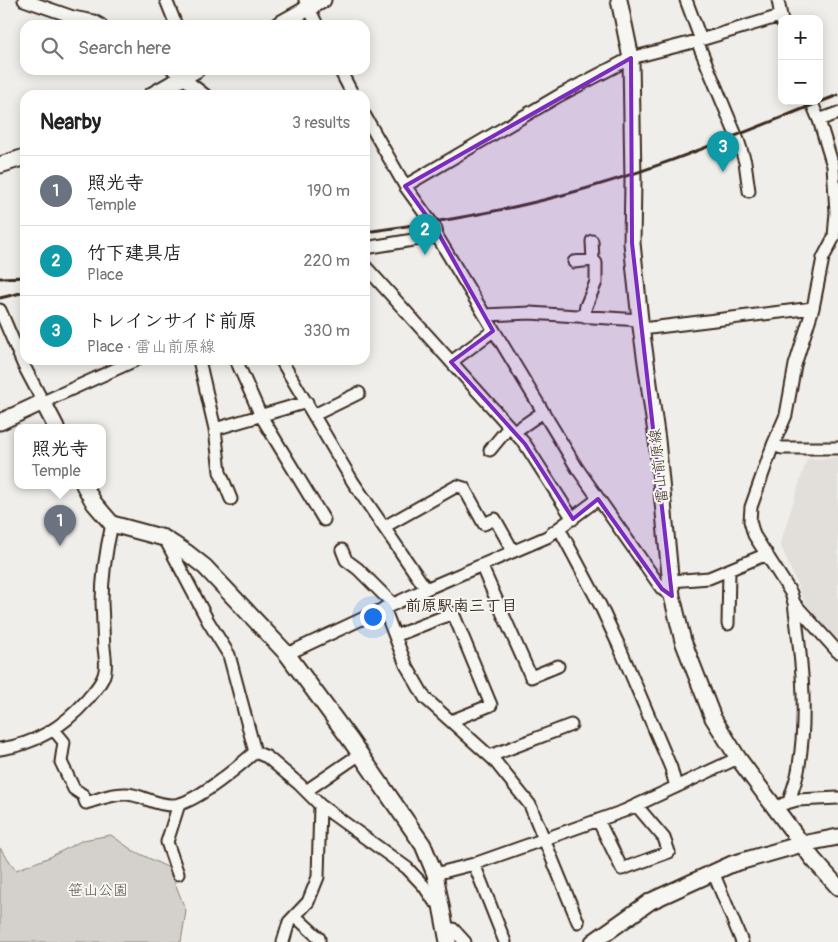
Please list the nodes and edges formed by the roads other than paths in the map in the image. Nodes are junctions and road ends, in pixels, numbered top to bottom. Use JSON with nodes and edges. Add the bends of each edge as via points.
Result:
{"nodes":[{"id":1,"x":24,"y":0,"type":"edge"},
{"id":2,"x":166,"y":0,"type":"edge"},
{"id":3,"x":323,"y":0,"type":"edge"},
{"id":4,"x":619,"y":0,"type":"edge"},
{"id":5,"x":686,"y":0,"type":"edge"},
{"id":6,"x":778,"y":0,"type":"edge"},
{"id":7,"x":307,"y":4,"type":"edge"},
{"id":8,"x":780,"y":15,"type":"edge"},
{"id":9,"x":90,"y":20,"type":"edge"},
{"id":10,"x":174,"y":20,"type":"edge"},
{"id":11,"x":285,"y":20,"type":"edge"},
{"id":12,"x":315,"y":20,"type":"edge"},
{"id":13,"x":778,"y":20,"type":"edge"},
{"id":14,"x":699,"y":40,"type":"junction"},
{"id":15,"x":631,"y":58,"type":"junction"},
{"id":16,"x":180,"y":75,"type":"edge"},
{"id":17,"x":187,"y":75,"type":"edge"},
{"id":18,"x":343,"y":75,"type":"edge"},
{"id":19,"x":159,"y":90,"type":"edge"},
{"id":20,"x":200,"y":90,"type":"edge"},
{"id":21,"x":350,"y":90,"type":"edge"},
{"id":22,"x":812,"y":105,"type":"edge"},
{"id":23,"x":838,"y":112,"type":"edge"},
{"id":24,"x":819,"y":120,"type":"junction"},
{"id":25,"x":370,"y":125,"type":"edge"},
{"id":26,"x":20,"y":159,"type":"edge"},
{"id":27,"x":0,"y":165,"type":"edge"},
{"id":28,"x":406,"y":186,"type":"junction"},
{"id":29,"x":749,"y":191,"type":"dead end"},
{"id":30,"x":837,"y":212,"type":"edge"},
{"id":31,"x":437,"y":236,"type":"junction"},
{"id":32,"x":592,"y":241,"type":"dead end"},
{"id":33,"x":370,"y":247,"type":"edge"},
{"id":34,"x":593,"y":260,"type":"junction"},
{"id":35,"x":574,"y":262,"type":"dead end"},
{"id":36,"x":370,"y":272,"type":"edge"},
{"id":37,"x":813,"y":308,"type":"junction"},
{"id":38,"x":0,"y":310,"type":"edge"},
{"id":39,"x":485,"y":315,"type":"junction"},
{"id":40,"x":584,"y":317,"type":"junction"},
{"id":41,"x":641,"y":324,"type":"junction"},
{"id":42,"x":493,"y":331,"type":"junction"},
{"id":43,"x":20,"y":357,"type":"edge"},
{"id":44,"x":451,"y":362,"type":"junction"},
{"id":45,"x":24,"y":365,"type":"edge"},
{"id":46,"x":125,"y":365,"type":"edge"},
{"id":47,"x":199,"y":365,"type":"edge"},
{"id":48,"x":238,"y":365,"type":"edge"},
{"id":49,"x":284,"y":365,"type":"edge"},
{"id":50,"x":359,"y":393,"type":"dead end"},
{"id":51,"x":43,"y":402,"type":"junction"},
{"id":52,"x":307,"y":402,"type":"junction"},
{"id":53,"x":543,"y":412,"type":"junction"},
{"id":54,"x":314,"y":415,"type":"junction"},
{"id":55,"x":261,"y":416,"type":"junction"},
{"id":56,"x":0,"y":422,"type":"edge"},
{"id":57,"x":54,"y":424,"type":"edge"},
{"id":58,"x":216,"y":429,"type":"junction"},
{"id":59,"x":512,"y":429,"type":"junction"},
{"id":60,"x":773,"y":445,"type":"junction"},
{"id":61,"x":838,"y":448,"type":"edge"},
{"id":62,"x":490,"y":450,"type":"dead end"},
{"id":63,"x":86,"y":489,"type":"edge"},
{"id":64,"x":231,"y":500,"type":"dead end"},
{"id":65,"x":598,"y":500,"type":"junction"},
{"id":66,"x":573,"y":519,"type":"junction"},
{"id":67,"x":324,"y":520,"type":"dead end"},
{"id":68,"x":112,"y":524,"type":"junction"},
{"id":69,"x":384,"y":527,"type":"junction"},
{"id":70,"x":559,"y":528,"type":"junction"},
{"id":71,"x":164,"y":538,"type":"junction"},
{"id":72,"x":342,"y":550,"type":"dead end"},
{"id":73,"x":513,"y":551,"type":"junction"},
{"id":74,"x":767,"y":554,"type":"junction"},
{"id":75,"x":481,"y":565,"type":"junction"},
{"id":76,"x":728,"y":570,"type":"junction"},
{"id":77,"x":426,"y":589,"type":"junction"},
{"id":78,"x":672,"y":589,"type":"junction"},
{"id":79,"x":794,"y":602,"type":"junction"},
{"id":80,"x":389,"y":606,"type":"junction"},
{"id":81,"x":728,"y":624,"type":"dead end"},
{"id":82,"x":395,"y":636,"type":"junction"},
{"id":83,"x":838,"y":652,"type":"edge"},
{"id":84,"x":288,"y":654,"type":"junction"},
{"id":85,"x":558,"y":666,"type":"dead end"},
{"id":86,"x":450,"y":721,"type":"junction"},
{"id":87,"x":571,"y":725,"type":"dead end"},
{"id":88,"x":54,"y":730,"type":"junction"},
{"id":89,"x":0,"y":749,"type":"edge"},
{"id":90,"x":255,"y":752,"type":"junction"},
{"id":91,"x":360,"y":754,"type":"junction"},
{"id":92,"x":490,"y":756,"type":"junction"},
{"id":93,"x":738,"y":758,"type":"junction"},
{"id":94,"x":676,"y":787,"type":"junction"},
{"id":95,"x":306,"y":791,"type":"junction"},
{"id":96,"x":838,"y":798,"type":"edge"},
{"id":97,"x":789,"y":802,"type":"junction"},
{"id":98,"x":179,"y":804,"type":"junction"},
{"id":99,"x":320,"y":805,"type":"junction"},
{"id":100,"x":636,"y":805,"type":"junction"},
{"id":101,"x":774,"y":807,"type":"junction"},
{"id":102,"x":598,"y":820,"type":"junction"},
{"id":103,"x":838,"y":837,"type":"edge"},
{"id":104,"x":545,"y":839,"type":"junction"},
{"id":105,"x":802,"y":844,"type":"junction"},
{"id":106,"x":474,"y":864,"type":"junction"},
{"id":107,"x":713,"y":872,"type":"junction"},
{"id":108,"x":178,"y":874,"type":"dead end"},
{"id":109,"x":434,"y":874,"type":"junction"},
{"id":110,"x":838,"y":887,"type":"edge"},
{"id":111,"x":440,"y":900,"type":"junction"},
{"id":112,"x":294,"y":916,"type":"junction"},
{"id":113,"x":578,"y":922,"type":"dead end"},
{"id":114,"x":447,"y":936,"type":"edge"},
{"id":115,"x":283,"y":942,"type":"edge"},
{"id":116,"x":319,"y":942,"type":"edge"},
{"id":117,"x":465,"y":942,"type":"edge"},
{"id":118,"x":505,"y":942,"type":"edge"},
{"id":119,"x":593,"y":942,"type":"edge"},
{"id":120,"x":742,"y":942,"type":"edge"}],
"edges":[{"from":1,"to":9,"type":"street"},
{"from":2,"to":10,"type":"street"},
{"from":3,"to":7,"type":"street"},
{"from":4,"to":15,"type":"street","name":"雷山前原線"},
{"from":5,"to":14,"type":"street"},
{"from":6,"to":8,"type":"street"},
{"from":7,"to":11,"type":"street"},
{"from":7,"to":12,"type":"street"},
{"from":13,"to":14,"type":"street"},
{"from":14,"to":15,"type":"street"},
{"from":14,"to":29,"type":"street","via":[[738,140]]},
{"from":15,"to":28,"type":"street","via":[[560,95]]},
{"from":15,"to":41,"type":"street","name":"雷山前原線","via":[[632,244]]},
{"from":16,"to":19,"type":"street"},
{"from":17,"to":20,"type":"street"},
{"from":18,"to":21,"type":"street"},
{"from":22,"to":24,"type":"street"},
{"from":23,"to":24,"type":"street"},
{"from":24,"to":30,"type":"street","via":[[832,166]]},
{"from":25,"to":28,"type":"street"},
{"from":26,"to":27,"type":"street"},
{"from":28,"to":31,"type":"street","via":[[436,229]]},
{"from":30,"to":37,"type":"street","via":[[834,237],[823,258]]},
{"from":31,"to":33,"type":"street"},
{"from":31,"to":39,"type":"street"},
{"from":32,"to":34,"type":"street"},
{"from":34,"to":35,"type":"street"},
{"from":34,"to":40,"type":"street","via":[[596,263],[596,282]]},
{"from":36,"to":44,"type":"street"},
{"from":37,"to":41,"type":"street"},
{"from":37,"to":60,"type":"street","via":[[796,365],[786,415]]},
{"from":38,"to":43,"type":"street"},
{"from":39,"to":40,"type":"street","via":[[530,313]]},
{"from":39,"to":42,"type":"street"},
{"from":40,"to":41,"type":"street"},
{"from":41,"to":78,"type":"street","name":"雷山前原線"},
{"from":42,"to":44,"type":"street"},
{"from":42,"to":53,"type":"street"},
{"from":44,"to":59,"type":"street"},
{"from":45,"to":51,"type":"street"},
{"from":46,"to":51,"type":"street"},
{"from":47,"to":58,"type":"street"},
{"from":48,"to":55,"type":"street"},
{"from":49,"to":52,"type":"street"},
{"from":50,"to":54,"type":"street"},
{"from":51,"to":56,"type":"street"},
{"from":51,"to":57,"type":"street"},
{"from":52,"to":54,"type":"street"},
{"from":52,"to":55,"type":"street"},
{"from":53,"to":59,"type":"street"},
{"from":53,"to":65,"type":"street"},
{"from":54,"to":69,"type":"street"},
{"from":55,"to":58,"type":"street"},
{"from":55,"to":67,"type":"street"},
{"from":58,"to":64,"type":"street","via":[[220,472]]},
{"from":59,"to":62,"type":"street"},
{"from":59,"to":66,"type":"street"},
{"from":60,"to":61,"type":"street","via":[[782,448]]},
{"from":60,"to":74,"type":"street","via":[[751,507],[750,521],[754,535]]},
{"from":63,"to":68,"type":"street"},
{"from":65,"to":66,"type":"street"},
{"from":65,"to":78,"type":"street","via":[[662,589]]},
{"from":66,"to":70,"type":"street"},
{"from":68,"to":71,"type":"street"},
{"from":68,"to":88,"type":"street","via":[[103,578],[105,674],[82,706]]},
{"from":69,"to":73,"type":"street","via":[[458,486],[464,488],[484,524],[495,519]]},
{"from":69,"to":77,"type":"street"},
{"from":70,"to":73,"type":"street","via":[[547,537]]},
{"from":70,"to":94,"type":"street","via":[[620,646]]},
{"from":71,"to":84,"type":"street","via":[[205,567]]},
{"from":71,"to":90,"type":"street","via":[[230,655]]},
{"from":72,"to":80,"type":"street","via":[[346,560],[358,569]]},
{"from":73,"to":75,"type":"street"},
{"from":74,"to":76,"type":"street"},
{"from":74,"to":79,"type":"street"},
{"from":75,"to":77,"type":"street"},
{"from":75,"to":85,"type":"street","via":[[531,677]]},
{"from":76,"to":78,"type":"street"},
{"from":76,"to":81,"type":"street"},
{"from":77,"to":80,"type":"street"},
{"from":78,"to":93,"type":"street","name":"雷山前原線","via":[[683,641],[713,718]]},
{"from":79,"to":83,"type":"street"},
{"from":79,"to":97,"type":"street","via":[[803,705],[799,766]]},
{"from":80,"to":82,"type":"street"},
{"from":80,"to":84,"type":"street"},
{"from":82,"to":86,"type":"street","via":[[406,665],[425,698]]},
{"from":82,"to":86,"type":"street","via":[[453,613],[491,705]]},
{"from":84,"to":91,"type":"street"},
{"from":86,"to":92,"type":"street"},
{"from":87,"to":92,"type":"street"},
{"from":88,"to":89,"type":"street","via":[[15,747]]},
{"from":88,"to":98,"type":"street","via":[[64,742],[61,762],[74,789],[84,794],[86,803],[112,795],[129,794],[156,804]]},
{"from":90,"to":95,"type":"street","via":[[268,757]]},
{"from":90,"to":98,"type":"street","via":[[234,770]]},
{"from":91,"to":95,"type":"street"},
{"from":91,"to":109,"type":"street","via":[[423,845]]},
{"from":92,"to":104,"type":"street","via":[[530,805]]},
{"from":93,"to":94,"type":"street"},
{"from":93,"to":101,"type":"street","name":"雷山前原線"},
{"from":94,"to":100,"type":"street"},
{"from":95,"to":99,"type":"street"},
{"from":96,"to":97,"type":"street"},
{"from":97,"to":101,"type":"street"},
{"from":98,"to":108,"type":"street","via":[[167,842]]},
{"from":99,"to":111,"type":"street","via":[[406,868],[434,901]]},
{"from":99,"to":112,"type":"street","via":[[318,877],[308,902]]},
{"from":100,"to":102,"type":"street"},
{"from":100,"to":102,"type":"street","via":[[664,838],[670,852],[622,869]]},
{"from":101,"to":105,"type":"street","name":"雷山前原線"},
{"from":102,"to":104,"type":"street"},
{"from":103,"to":105,"type":"street"},
{"from":104,"to":106,"type":"street"},
{"from":104,"to":113,"type":"street"},
{"from":105,"to":107,"type":"street"},
{"from":105,"to":110,"type":"street","name":"雷山前原線"},
{"from":106,"to":109,"type":"street"},
{"from":106,"to":118,"type":"street"},
{"from":107,"to":119,"type":"street","via":[[651,901]]},
{"from":107,"to":120,"type":"street"},
{"from":109,"to":111,"type":"street"},
{"from":111,"to":114,"type":"street"},
{"from":112,"to":115,"type":"street"},
{"from":112,"to":116,"type":"street"},
{"from":114,"to":117,"type":"street","via":[[453,929]]}]}
